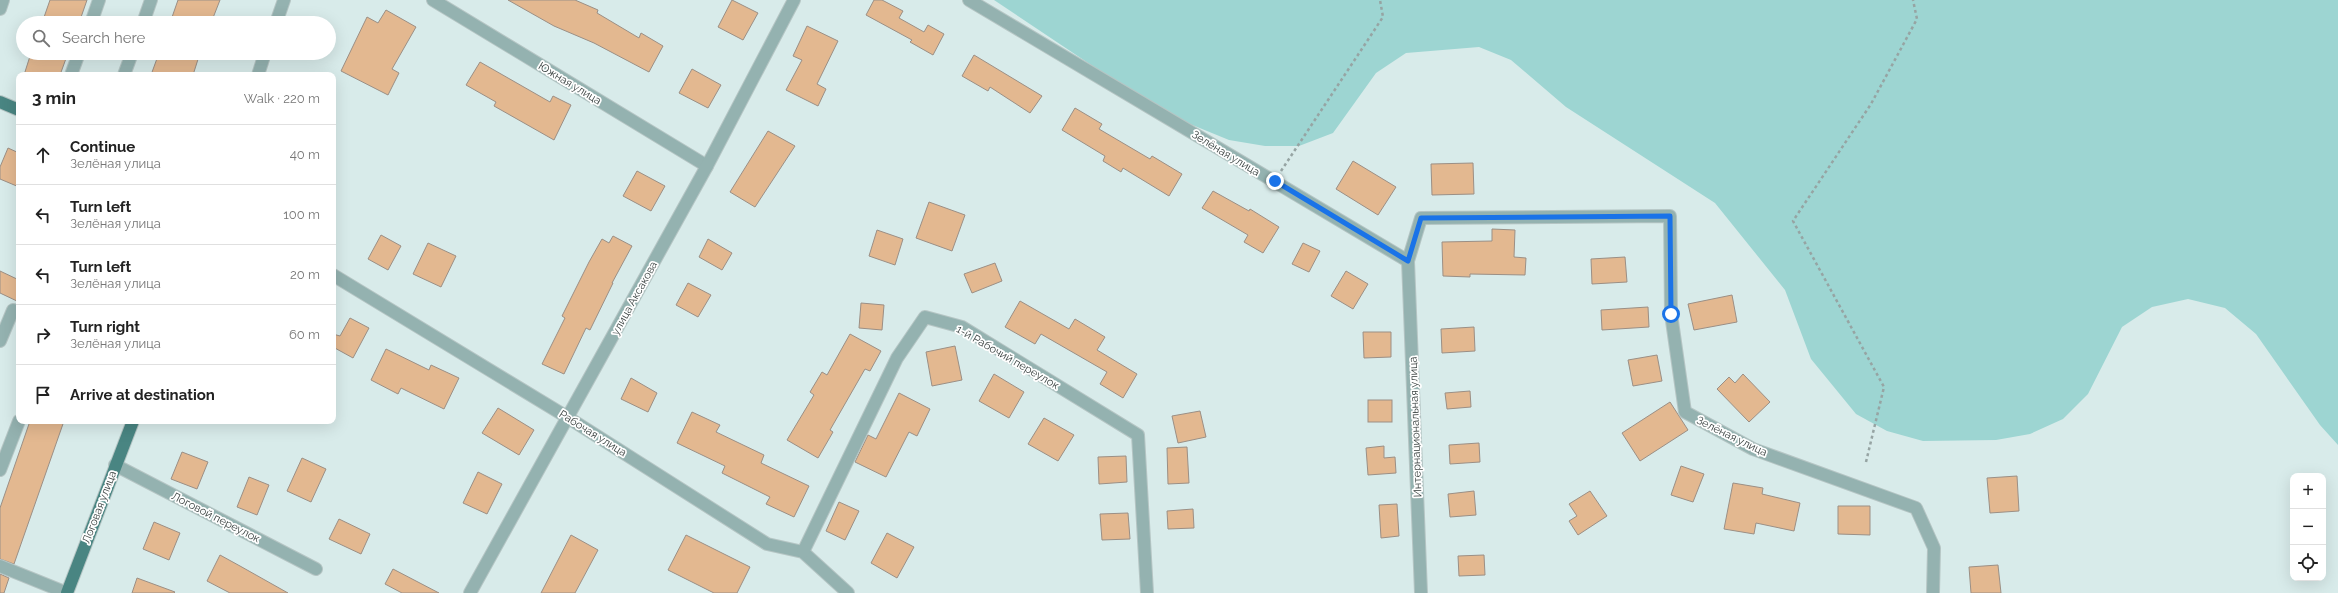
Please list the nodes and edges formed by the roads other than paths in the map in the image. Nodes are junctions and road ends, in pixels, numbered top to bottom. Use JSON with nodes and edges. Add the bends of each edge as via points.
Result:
{"nodes":[{"id":1,"x":3,"y":0,"type":"edge"},
{"id":2,"x":99,"y":0,"type":"edge"},
{"id":3,"x":152,"y":0,"type":"edge"},
{"id":4,"x":284,"y":0,"type":"edge"},
{"id":5,"x":433,"y":0,"type":"edge"},
{"id":6,"x":794,"y":0,"type":"edge"},
{"id":7,"x":969,"y":0,"type":"edge"},
{"id":8,"x":0,"y":9,"type":"edge"},
{"id":9,"x":93,"y":16,"type":"edge"},
{"id":10,"x":146,"y":16,"type":"edge"},
{"id":11,"x":278,"y":16,"type":"edge"},
{"id":12,"x":76,"y":60,"type":"edge"},
{"id":13,"x":129,"y":60,"type":"edge"},
{"id":14,"x":263,"y":60,"type":"edge"},
{"id":15,"x":72,"y":72,"type":"edge"},
{"id":16,"x":125,"y":72,"type":"edge"},
{"id":17,"x":259,"y":72,"type":"edge"},
{"id":18,"x":0,"y":102,"type":"edge"},
{"id":19,"x":16,"y":109,"type":"edge"},
{"id":20,"x":707,"y":166,"type":"junction"},
{"id":21,"x":1408,"y":261,"type":"junction"},
{"id":22,"x":336,"y":277,"type":"edge"},
{"id":23,"x":16,"y":311,"type":"edge"},
{"id":24,"x":0,"y":342,"type":"edge"},
{"id":25,"x":567,"y":417,"type":"junction"},
{"id":26,"x":18,"y":424,"type":"edge"},
{"id":27,"x":132,"y":424,"type":"edge"},
{"id":28,"x":115,"y":465,"type":"junction"},
{"id":29,"x":0,"y":470,"type":"edge"},
{"id":30,"x":803,"y":552,"type":"junction"},
{"id":31,"x":0,"y":566,"type":"edge"},
{"id":32,"x":316,"y":569,"type":"dead end"},
{"id":33,"x":67,"y":593,"type":"edge"},
{"id":34,"x":470,"y":593,"type":"edge"},
{"id":35,"x":848,"y":593,"type":"edge"},
{"id":36,"x":1147,"y":593,"type":"edge"},
{"id":37,"x":1421,"y":593,"type":"edge"},
{"id":38,"x":1933,"y":593,"type":"edge"}],
"edges":[{"from":1,"to":8,"type":"street"},
{"from":2,"to":9,"type":"street"},
{"from":3,"to":10,"type":"street"},
{"from":4,"to":11,"type":"street"},
{"from":5,"to":20,"type":"street","name":"Южная улица"},
{"from":6,"to":20,"type":"street","name":"улица Аксакова"},
{"from":7,"to":21,"type":"street","name":"Зелёная улица"},
{"from":12,"to":15,"type":"street"},
{"from":13,"to":16,"type":"street"},
{"from":14,"to":17,"type":"street"},
{"from":18,"to":19,"type":"main road"},
{"from":20,"to":25,"type":"street","name":"улица Аксакова"},
{"from":21,"to":37,"type":"street","name":"Интернациональная улица"},
{"from":21,"to":38,"type":"street","name":"Зелёная улица","via":[[1421,218],[1670,216],[1671,314],[1685,412],[1753,449],[1916,508],[1934,548]]},
{"from":22,"to":25,"type":"street","name":"Рабочая улица"},
{"from":23,"to":24,"type":"street","via":[[13,310]]},
{"from":25,"to":30,"type":"street","name":"Рабочая улица","via":[[767,544]]},
{"from":25,"to":34,"type":"street","name":"улица Аксакова"},
{"from":26,"to":29,"type":"street"},
{"from":27,"to":28,"type":"main road","name":"Логовая улица"},
{"from":28,"to":32,"type":"street","name":"Логовой переулок"},
{"from":28,"to":33,"type":"main road","name":"Логовая улица"},
{"from":30,"to":35,"type":"street","name":"Рабочая улица"},
{"from":30,"to":36,"type":"street","name":"1-й Рабочий переулок","via":[[897,358],[925,317],[962,327],[1138,435]]},
{"from":31,"to":33,"type":"street"}]}
